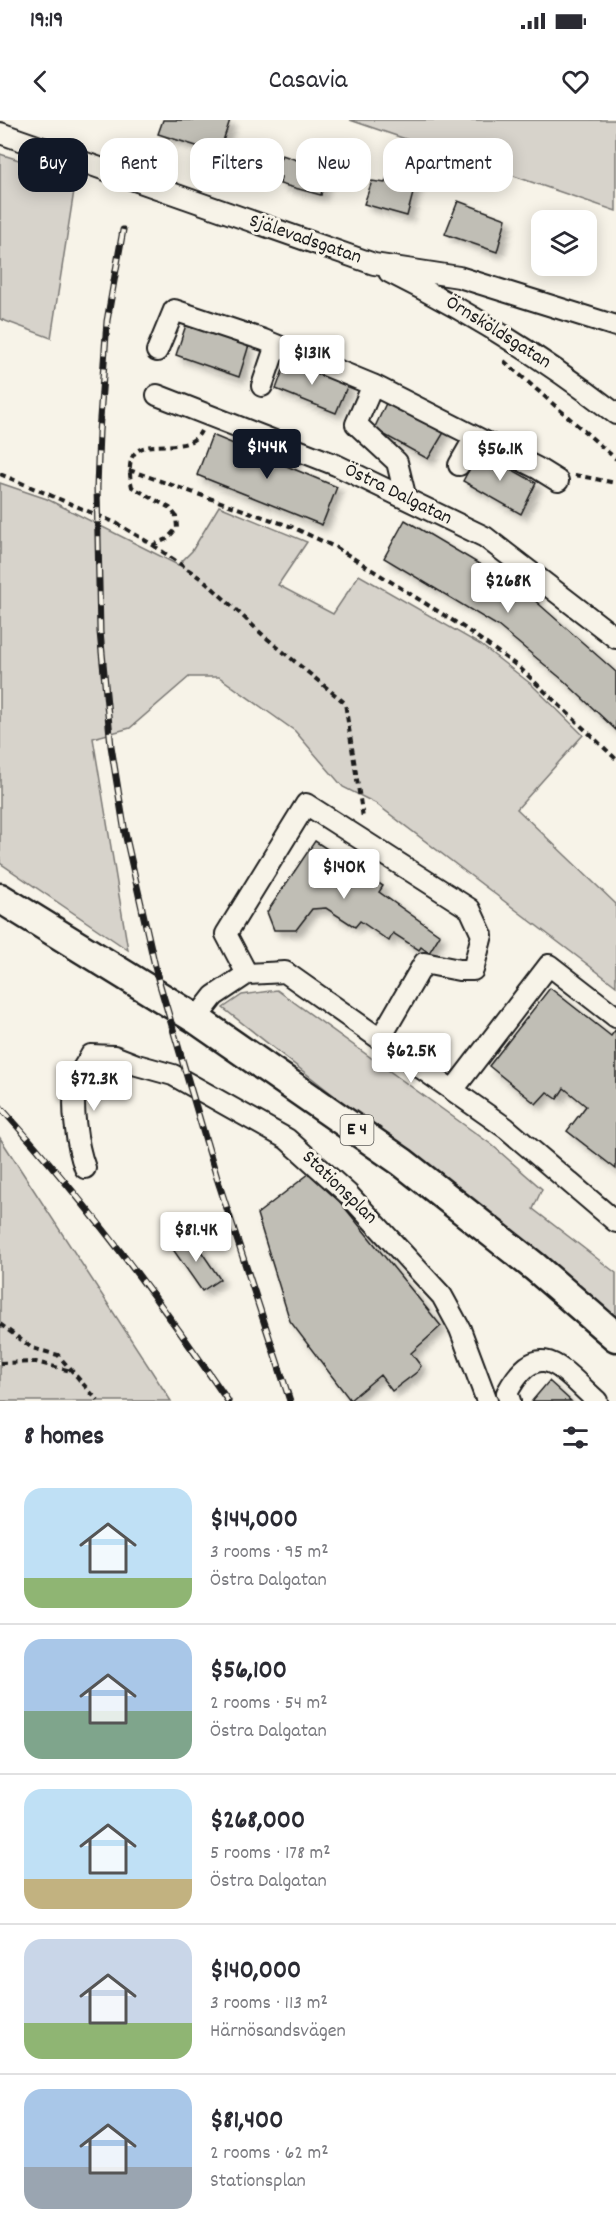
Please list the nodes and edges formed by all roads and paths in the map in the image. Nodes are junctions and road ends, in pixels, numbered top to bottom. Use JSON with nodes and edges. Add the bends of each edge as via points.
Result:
{"nodes":[{"id":1,"x":0,"y":133,"type":"edge"},
{"id":2,"x":374,"y":264,"type":"junction"},
{"id":3,"x":616,"y":326,"type":"edge"},
{"id":4,"x":276,"y":345,"type":"junction"},
{"id":5,"x":157,"y":351,"type":"dead end"},
{"id":6,"x":496,"y":356,"type":"dead end"},
{"id":7,"x":374,"y":385,"type":"junction"},
{"id":8,"x":262,"y":386,"type":"dead end"},
{"id":9,"x":157,"y":395,"type":"dead end"},
{"id":10,"x":207,"y":414,"type":"junction"},
{"id":11,"x":616,"y":414,"type":"edge"},
{"id":12,"x":475,"y":437,"type":"junction"},
{"id":13,"x":616,"y":459,"type":"edge"},
{"id":14,"x":459,"y":465,"type":"dead end"},
{"id":15,"x":129,"y":470,"type":"junction"},
{"id":16,"x":0,"y":474,"type":"edge"},
{"id":17,"x":558,"y":481,"type":"dead end"},
{"id":18,"x":406,"y":499,"type":"junction"},
{"id":19,"x":153,"y":545,"type":"junction"},
{"id":20,"x":616,"y":638,"type":"edge"},
{"id":21,"x":616,"y":759,"type":"edge"},
{"id":22,"x":374,"y":848,"type":"junction"},
{"id":23,"x":0,"y":898,"type":"edge"},
{"id":24,"x":247,"y":974,"type":"junction"},
{"id":25,"x":616,"y":1017,"type":"edge"},
{"id":26,"x":196,"y":1019,"type":"junction"},
{"id":27,"x":380,"y":1039,"type":"junction"},
{"id":28,"x":453,"y":1090,"type":"junction"},
{"id":29,"x":85,"y":1168,"type":"dead end"},
{"id":30,"x":616,"y":1222,"type":"edge"},
{"id":31,"x":0,"y":1324,"type":"edge"},
{"id":32,"x":616,"y":1337,"type":"edge"},
{"id":33,"x":0,"y":1363,"type":"edge"},
{"id":34,"x":72,"y":1371,"type":"junction"},
{"id":35,"x":515,"y":1378,"type":"junction"},
{"id":36,"x":485,"y":1396,"type":"edge"},
{"id":37,"x":98,"y":1401,"type":"edge"},
{"id":38,"x":510,"y":1401,"type":"edge"},
{"id":39,"x":597,"y":1401,"type":"edge"}],
"edges":[{"from":1,"to":2,"type":"street","name":"Själevadsgatan"},
{"from":2,"to":3,"type":"street","name":"Själevadsgatan","via":[[459,277]]},
{"from":2,"to":11,"type":"street","name":"Örnsköldsgatan","via":[[448,301],[552,365]]},
{"from":4,"to":5,"type":"street","via":[[174,310]]},
{"from":4,"to":7,"type":"street"},
{"from":4,"to":8,"type":"street"},
{"from":6,"to":13,"type":"path"},
{"from":7,"to":12,"type":"street"},
{"from":7,"to":18,"type":"street","via":[[356,424],[397,462]]},
{"from":9,"to":10,"type":"street","name":"Östra Dalgatan"},
{"from":10,"to":15,"type":"path","via":[[199,435],[188,444],[139,449],[132,456]]},
{"from":10,"to":18,"type":"street","name":"Östra Dalgatan","via":[[336,465]]},
{"from":12,"to":14,"type":"street"},
{"from":12,"to":17,"type":"street"},
{"from":15,"to":19,"type":"path","via":[[132,487],[170,508],[176,516],[177,528],[167,539]]},
{"from":15,"to":21,"type":"path","via":[[292,526],[337,548],[463,627],[520,668]]},
{"from":16,"to":19,"type":"path","via":[[116,523]]},
{"from":18,"to":20,"type":"street","name":"Östra Dalgatan","via":[[485,537]]},
{"from":19,"to":22,"type":"path","via":[[206,582],[345,704],[363,818]]},
{"from":22,"to":24,"type":"street","via":[[306,804],[226,934]]},
{"from":22,"to":27,"type":"street","via":[[470,909],[482,935],[473,970],[424,963]]},
{"from":23,"to":26,"type":"highway","number":"E 4"},
{"from":24,"to":26,"type":"street","via":[[214,996]]},
{"from":24,"to":27,"type":"street","via":[[285,972]]},
{"from":25,"to":28,"type":"street","via":[[549,966]]},
{"from":26,"to":32,"type":"highway","number":"E 4","via":[[402,1162]]},
{"from":27,"to":28,"type":"street"},
{"from":28,"to":30,"type":"street","via":[[506,1128]]},
{"from":29,"to":36,"type":"street","name":"Stationsplan","via":[[78,1149],[75,1116],[77,1080],[91,1055],[114,1056],[173,1075],[287,1139],[348,1194],[442,1296],[460,1329]]},
{"from":31,"to":34,"type":"path","via":[[32,1348],[58,1355]]},
{"from":33,"to":34,"type":"path","via":[[36,1362]]},
{"from":34,"to":37,"type":"path"},
{"from":35,"to":36,"type":"street"},
{"from":35,"to":38,"type":"street","via":[[507,1393]]},
{"from":35,"to":39,"type":"street","via":[[533,1363],[553,1362]]}]}
